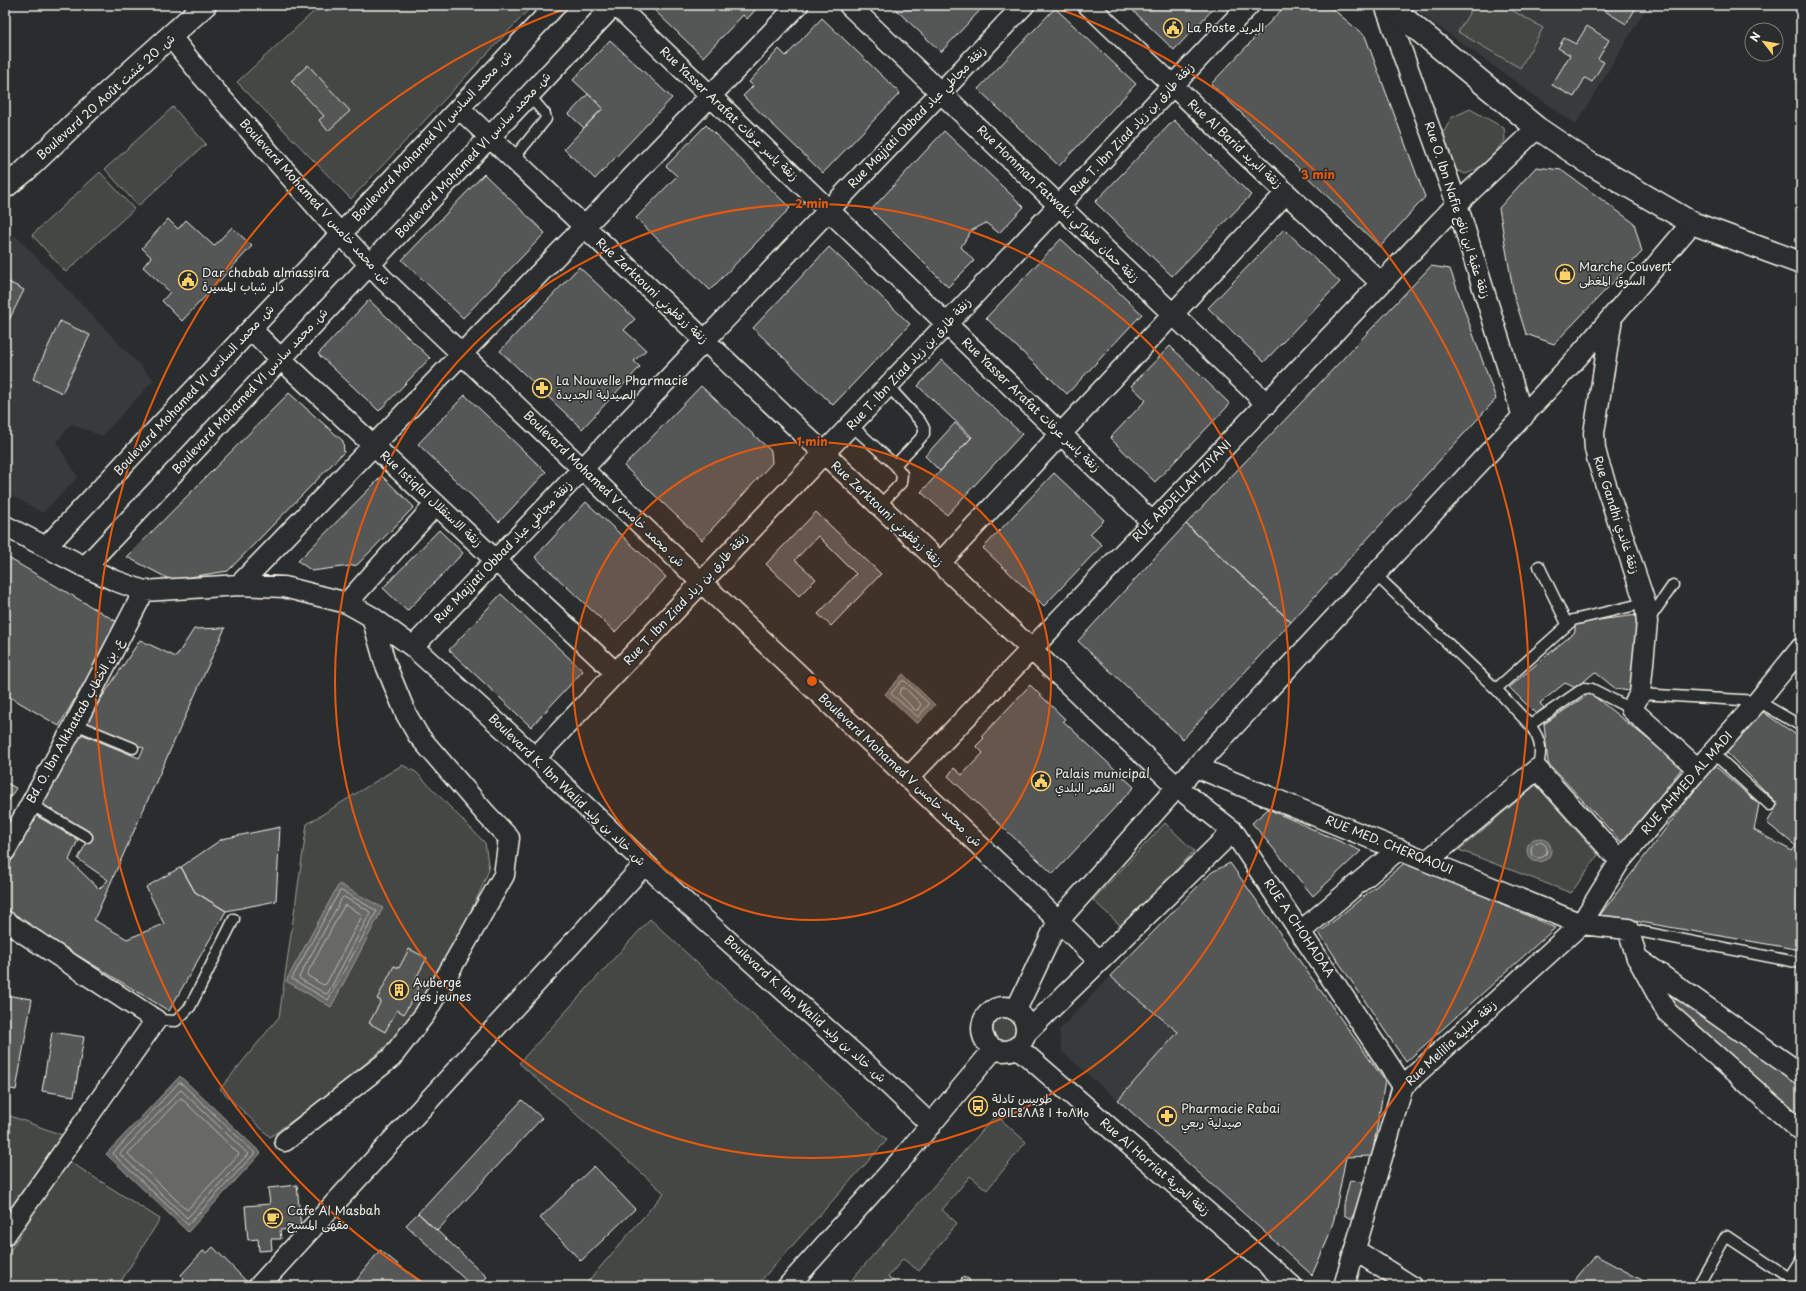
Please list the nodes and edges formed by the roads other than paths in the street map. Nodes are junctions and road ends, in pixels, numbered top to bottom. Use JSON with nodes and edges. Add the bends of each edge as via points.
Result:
{"nodes":[{"id":1,"x":205,"y":5,"type":"edge"},
{"id":2,"x":556,"y":5,"type":"edge"},
{"id":3,"x":615,"y":5,"type":"edge"},
{"id":4,"x":798,"y":5,"type":"edge"},
{"id":5,"x":849,"y":5,"type":"edge"},
{"id":6,"x":1024,"y":5,"type":"edge"},
{"id":7,"x":1088,"y":5,"type":"edge"},
{"id":8,"x":1249,"y":5,"type":"edge"},
{"id":9,"x":1386,"y":5,"type":"edge"},
{"id":10,"x":171,"y":38,"type":"junction"},
{"id":11,"x":1173,"y":86,"type":"junction"},
{"id":12,"x":940,"y":92,"type":"junction"},
{"id":13,"x":529,"y":95,"type":"junction"},
{"id":14,"x":710,"y":96,"type":"junction"},
{"id":15,"x":458,"y":108,"type":"junction"},
{"id":16,"x":1537,"y":128,"type":"junction"},
{"id":17,"x":489,"y":137,"type":"junction"},
{"id":18,"x":513,"y":159,"type":"junction"},
{"id":19,"x":5,"y":187,"type":"edge"},
{"id":20,"x":1286,"y":193,"type":"junction"},
{"id":21,"x":1457,"y":204,"type":"junction"},
{"id":22,"x":1059,"y":206,"type":"junction"},
{"id":23,"x":829,"y":210,"type":"junction"},
{"id":24,"x":1692,"y":224,"type":"junction"},
{"id":25,"x":584,"y":227,"type":"junction"},
{"id":26,"x":340,"y":233,"type":"junction"},
{"id":27,"x":1801,"y":263,"type":"edge"},
{"id":28,"x":369,"y":264,"type":"junction"},
{"id":29,"x":1381,"y":283,"type":"junction"},
{"id":30,"x":1173,"y":314,"type":"junction"},
{"id":31,"x":1612,"y":318,"type":"junction"},
{"id":32,"x":947,"y":324,"type":"junction"},
{"id":33,"x":251,"y":329,"type":"junction"},
{"id":34,"x":705,"y":341,"type":"junction"},
{"id":35,"x":462,"y":354,"type":"junction"},
{"id":36,"x":281,"y":359,"type":"junction"},
{"id":37,"x":888,"y":386,"type":"junction"},
{"id":38,"x":1266,"y":404,"type":"junction"},
{"id":39,"x":1523,"y":417,"type":"junction"},
{"id":40,"x":851,"y":425,"type":"junction"},
{"id":41,"x":1061,"y":434,"type":"junction"},
{"id":42,"x":373,"y":446,"type":"junction"},
{"id":43,"x":824,"y":454,"type":"junction"},
{"id":44,"x":895,"y":465,"type":"junction"},
{"id":45,"x":582,"y":469,"type":"junction"},
{"id":46,"x":436,"y":504,"type":"junction"},
{"id":47,"x":879,"y":506,"type":"junction"},
{"id":48,"x":1153,"y":523,"type":"junction"},
{"id":49,"x":5,"y":526,"type":"edge"},
{"id":50,"x":46,"y":547,"type":"junction"},
{"id":51,"x":496,"y":560,"type":"junction"},
{"id":52,"x":940,"y":563,"type":"junction"},
{"id":53,"x":1539,"y":566,"type":"dead end"},
{"id":54,"x":84,"y":567,"type":"junction"},
{"id":55,"x":1376,"y":574,"type":"junction"},
{"id":56,"x":702,"y":583,"type":"junction"},
{"id":57,"x":239,"y":585,"type":"junction"},
{"id":58,"x":1673,"y":585,"type":"dead end"},
{"id":59,"x":144,"y":591,"type":"junction"},
{"id":60,"x":347,"y":602,"type":"junction"},
{"id":61,"x":1646,"y":613,"type":"junction"},
{"id":62,"x":372,"y":617,"type":"junction"},
{"id":63,"x":1567,"y":624,"type":"junction"},
{"id":64,"x":413,"y":647,"type":"junction"},
{"id":65,"x":1801,"y":648,"type":"edge"},
{"id":66,"x":1031,"y":650,"type":"junction"},
{"id":67,"x":616,"y":673,"type":"junction"},
{"id":68,"x":1496,"y":689,"type":"junction"},
{"id":69,"x":1758,"y":701,"type":"junction"},
{"id":70,"x":1636,"y":702,"type":"junction"},
{"id":71,"x":75,"y":724,"type":"junction"},
{"id":72,"x":1530,"y":725,"type":"junction"},
{"id":73,"x":1801,"y":726,"type":"edge"},
{"id":74,"x":133,"y":748,"type":"dead end"},
{"id":75,"x":1712,"y":752,"type":"junction"},
{"id":76,"x":536,"y":758,"type":"junction"},
{"id":77,"x":1196,"y":767,"type":"junction"},
{"id":78,"x":1537,"y":769,"type":"junction"},
{"id":79,"x":1698,"y":769,"type":"junction"},
{"id":80,"x":908,"y":778,"type":"junction"},
{"id":81,"x":1177,"y":787,"type":"junction"},
{"id":82,"x":30,"y":804,"type":"junction"},
{"id":83,"x":1770,"y":804,"type":"dead end"},
{"id":84,"x":10,"y":830,"type":"edge"},
{"id":85,"x":1233,"y":831,"type":"junction"},
{"id":86,"x":87,"y":837,"type":"dead end"},
{"id":87,"x":1399,"y":849,"type":"junction"},
{"id":88,"x":5,"y":851,"type":"edge"},
{"id":89,"x":1427,"y":861,"type":"junction"},
{"id":90,"x":1620,"y":861,"type":"junction"},
{"id":91,"x":645,"y":864,"type":"junction"},
{"id":92,"x":234,"y":919,"type":"dead end"},
{"id":93,"x":5,"y":921,"type":"edge"},
{"id":94,"x":1058,"y":921,"type":"junction"},
{"id":95,"x":1581,"y":924,"type":"junction"},
{"id":96,"x":1628,"y":928,"type":"junction"},
{"id":97,"x":1301,"y":930,"type":"junction"},
{"id":98,"x":1637,"y":958,"type":"junction"},
{"id":99,"x":1098,"y":961,"type":"junction"},
{"id":100,"x":1801,"y":963,"type":"edge"},
{"id":101,"x":1016,"y":1010,"type":"junction"},
{"id":102,"x":156,"y":1020,"type":"junction"},
{"id":103,"x":1022,"y":1040,"type":"junction"},
{"id":104,"x":993,"y":1050,"type":"junction"},
{"id":105,"x":1801,"y":1074,"type":"edge"},
{"id":106,"x":1403,"y":1086,"type":"junction"},
{"id":107,"x":931,"y":1125,"type":"junction"},
{"id":108,"x":1801,"y":1131,"type":"edge"},
{"id":109,"x":285,"y":1141,"type":"dead end"},
{"id":110,"x":5,"y":1235,"type":"edge"},
{"id":111,"x":1355,"y":1250,"type":"junction"},
{"id":112,"x":1801,"y":1259,"type":"edge"},
{"id":113,"x":1789,"y":1278,"type":"junction"},
{"id":114,"x":267,"y":1284,"type":"edge"},
{"id":115,"x":1801,"y":1284,"type":"edge"},
{"id":116,"x":788,"y":1286,"type":"edge"},
{"id":117,"x":1292,"y":1286,"type":"edge"},
{"id":118,"x":1344,"y":1286,"type":"edge"},
{"id":119,"x":1411,"y":1286,"type":"edge"},
{"id":120,"x":1698,"y":1286,"type":"edge"}],
"edges":[{"from":1,"to":10,"type":"main road","name":"Boulevard 20 Août ش. 20 غشت"},
{"from":2,"to":15,"type":"street","name":"Boulevard Mohamed VI ش. محمد السادس"},
{"from":3,"to":13,"type":"street","name":"Boulevard Mohamed VI ش. محمد سادس"},
{"from":3,"to":14,"type":"street","name":"Rue Yasser Arafat زنقة ياسر عرفات"},
{"from":4,"to":14,"type":"street"},
{"from":5,"to":12,"type":"street","name":"Rue Homman Fatwaki زنقة حمان فطواكي"},
{"from":6,"to":12,"type":"street","name":"Rue Majjati Obbad زنقة مجاطي عباد"},
{"from":7,"to":11,"type":"street","name":"Rue Al Barid زنقة البريد"},
{"from":8,"to":11,"type":"street","name":"Rue T. Ibn Ziad زنقة طارق بن زياد"},
{"from":9,"to":16,"type":"main road"},
{"from":9,"to":21,"type":"street","name":"Rue O. Ibn Nafie زنقة عقبة ابن نافع"},
{"from":10,"to":19,"type":"main road","name":"Boulevard 20 Août ش. 20 غشت"},
{"from":10,"to":26,"type":"street","name":"Boulevard Mohamed V ش. محمد خامس","via":[[202,77]]},
{"from":11,"to":20,"type":"street","name":"Rue Al Barid زنقة البريد"},
{"from":11,"to":22,"type":"street","name":"Rue T. Ibn Ziad زنقة طارق بن زياد"},
{"from":12,"to":22,"type":"street","name":"Rue Homman Fatwaki زنقة حمان فطواكي"},
{"from":12,"to":23,"type":"street","name":"Rue Majjati Obbad زنقة مجاطي عباد"},
{"from":13,"to":17,"type":"street","name":"Boulevard Mohamed VI ش. محمد سادس"},
{"from":13,"to":18,"type":"lane","via":[[545,114],[546,119]]},
{"from":14,"to":23,"type":"street","name":"Rue Yasser Arafat زنقة ياسر عرفات"},
{"from":14,"to":25,"type":"street"},
{"from":15,"to":17,"type":"street","name":"Rue Zerktouni زنقة زرقطوني"},
{"from":15,"to":26,"type":"street","name":"Boulevard Mohamed VI ش. محمد السادس"},
{"from":16,"to":21,"type":"street","name":"RUE ABDELLAH ZIYANI"},
{"from":16,"to":24,"type":"main road","via":[[1589,163]]},
{"from":17,"to":18,"type":"street","name":"Rue Zerktouni زنقة زرقطوني"},
{"from":17,"to":28,"type":"street","name":"Boulevard Mohamed VI ش. محمد سادس"},
{"from":18,"to":25,"type":"street","name":"Rue Zerktouni زنقة زرقطوني"},
{"from":20,"to":29,"type":"street","name":"Rue Al Barid زنقة البريد"},
{"from":20,"to":30,"type":"street"},
{"from":21,"to":29,"type":"street","name":"RUE ABDELLAH ZIYANI"},
{"from":21,"to":39,"type":"street","name":"Rue O. Ibn Nafie زنقة عقبة ابن نافع"},
{"from":22,"to":30,"type":"street","name":"Rue Homman Fatwaki زنقة حمان فطواكي"},
{"from":22,"to":32,"type":"street","name":"Rue T. Ibn Ziad زنقة طارق بن زياد"},
{"from":23,"to":32,"type":"street","name":"Rue Yasser Arafat زنقة ياسر عرفات"},
{"from":23,"to":34,"type":"street","name":"Rue Majjati Obbad زنقة مجاطي عباد"},
{"from":24,"to":27,"type":"main road"},
{"from":24,"to":31,"type":"street"},
{"from":25,"to":34,"type":"street","name":"Rue Zerktouni زنقة زرقطوني"},
{"from":25,"to":35,"type":"street"},
{"from":26,"to":28,"type":"street","name":"Boulevard Mohamed V ش. محمد خامس"},
{"from":26,"to":33,"type":"street","name":"Boulevard Mohamed VI ش. محمد السادس"},
{"from":28,"to":35,"type":"street","name":"Boulevard Mohamed V ش. محمد خامس"},
{"from":28,"to":36,"type":"street","name":"Boulevard Mohamed VI ش. محمد سادس"},
{"from":29,"to":38,"type":"street","name":"RUE ABDELLAH ZIYANI"},
{"from":30,"to":38,"type":"street","name":"Rue Homman Fatwaki زنقة حمان فطواكي"},
{"from":30,"to":41,"type":"street"},
{"from":31,"to":39,"type":"street"},
{"from":31,"to":61,"type":"street","name":"Rue Gandhi زنقة غاندي","via":[[1594,433],[1595,449]]},
{"from":32,"to":37,"type":"street","name":"Rue T. Ibn Ziad زنقة طارق بن زياد"},
{"from":32,"to":41,"type":"street","name":"Rue Yasser Arafat زنقة ياسر عرفات"},
{"from":33,"to":36,"type":"street","name":"Rue Istiqlal زنقة الاستقلال"},
{"from":33,"to":50,"type":"street","name":"Boulevard Mohamed VI ش. محمد السادس"},
{"from":34,"to":43,"type":"street","name":"Rue Zerktouni زنقة زرقطوني"},
{"from":34,"to":45,"type":"street","name":"Rue Majjati Obbad زنقة مجاطي عباد"},
{"from":35,"to":42,"type":"street"},
{"from":35,"to":45,"type":"street","name":"Boulevard Mohamed V ش. محمد خامس"},
{"from":36,"to":42,"type":"street","name":"Rue Istiqlal زنقة الاستقلال"},
{"from":36,"to":54,"type":"street","name":"Boulevard Mohamed VI ش. محمد سادس"},
{"from":37,"to":40,"type":"street","name":"Rue T. Ibn Ziad زنقة طارق بن زياد"},
{"from":37,"to":44,"type":"lane","via":[[924,428],[924,434]]},
{"from":38,"to":48,"type":"street","name":"RUE ABDELLAH ZIYANI"},
{"from":39,"to":55,"type":"street"},
{"from":40,"to":43,"type":"street","name":"Rue T. Ibn Ziad زنقة طارق بن زياد"},
{"from":40,"to":44,"type":"lane"},
{"from":41,"to":48,"type":"street","name":"Rue Yasser Arafat زنقة ياسر عرفات"},
{"from":41,"to":52,"type":"street"},
{"from":42,"to":46,"type":"street","name":"Rue Istiqlal زنقة الاستقلال"},
{"from":42,"to":57,"type":"street"},
{"from":43,"to":47,"type":"street","name":"Rue Zerktouni زنقة زرقطوني"},
{"from":43,"to":56,"type":"street","name":"Rue T. Ibn Ziad زنقة طارق بن زياد"},
{"from":44,"to":47,"type":"lane","via":[[903,476],[901,483]]},
{"from":45,"to":51,"type":"street","name":"Rue Majjati Obbad زنقة مجاطي عباد"},
{"from":45,"to":56,"type":"street","name":"Boulevard Mohamed V ش. محمد خامس"},
{"from":46,"to":51,"type":"street","name":"Rue Istiqlal زنقة الاستقلال"},
{"from":46,"to":60,"type":"street"},
{"from":47,"to":52,"type":"street","name":"Rue Zerktouni زنقة زرقطوني"},
{"from":48,"to":66,"type":"street","name":"RUE ABDELLAH ZIYANI"},
{"from":49,"to":50,"type":"street"},
{"from":50,"to":54,"type":"street"},
{"from":51,"to":64,"type":"street","name":"Rue Majjati Obbad زنقة مجاطي عباد"},
{"from":51,"to":67,"type":"street","name":"Rue Istiqlal زنقة الاستقلال"},
{"from":52,"to":66,"type":"street","name":"Rue Zerktouni زنقة زرقطوني"},
{"from":53,"to":63,"type":"lane"},
{"from":54,"to":59,"type":"street"},
{"from":55,"to":68,"type":"lane"},
{"from":55,"to":77,"type":"street"},
{"from":56,"to":67,"type":"street","name":"Rue T. Ibn Ziad زنقة طارق بن زياد"},
{"from":56,"to":80,"type":"street","name":"Boulevard Mohamed V ش. محمد خامس"},
{"from":57,"to":59,"type":"street","name":"Boulevard K. Ibn Walid ش. خالد بن وليد"},
{"from":57,"to":60,"type":"street","name":"Boulevard K. Ibn Walid ش. خالد بن وليد","via":[[284,587]]},
{"from":58,"to":61,"type":"lane"},
{"from":59,"to":71,"type":"street","name":"Bd. O. Ibn Alkhattab ع. بن الخطاب"},
{"from":60,"to":62,"type":"street","name":"Boulevard K. Ibn Walid ش. خالد بن وليد"},
{"from":61,"to":63,"type":"lane","via":[[1573,620]]},
{"from":61,"to":70,"type":"street","name":"Rue Gandhi زنقة غاندي"},
{"from":62,"to":64,"type":"street","name":"Boulevard K. Ibn Walid ش. خالد بن وليد"},
{"from":62,"to":109,"type":"street","via":[[385,663],[406,714],[418,735],[509,838],[504,875],[425,1014],[391,1058]]},
{"from":63,"to":68,"type":"lane"},
{"from":64,"to":76,"type":"street","name":"Boulevard K. Ibn Walid ش. خالد بن وليد"},
{"from":65,"to":69,"type":"street","name":"RUE AHMED AL MADI"},
{"from":66,"to":80,"type":"street","name":"RUE ABDELLAH ZIYANI"},
{"from":66,"to":81,"type":"street","name":"Rue Zerktouni زنقة زرقطوني"},
{"from":67,"to":76,"type":"street","name":"Rue T. Ibn Ziad زنقة طارق بن زياد"},
{"from":68,"to":72,"type":"lane"},
{"from":69,"to":70,"type":"lane"},
{"from":69,"to":73,"type":"lane"},
{"from":69,"to":75,"type":"street","name":"RUE AHMED AL MADI"},
{"from":70,"to":72,"type":"lane","via":[[1584,688]]},
{"from":70,"to":79,"type":"street"},
{"from":71,"to":74,"type":"lane"},
{"from":71,"to":82,"type":"street","name":"Bd. O. Ibn Alkhattab ع. بن الخطاب"},
{"from":72,"to":78,"type":"lane","via":[[1542,750]]},
{"from":75,"to":79,"type":"street","name":"RUE AHMED AL MADI"},
{"from":75,"to":83,"type":"lane"},
{"from":76,"to":91,"type":"street","name":"Boulevard K. Ibn Walid ش. خالد بن وليد"},
{"from":77,"to":81,"type":"street"},
{"from":77,"to":87,"type":"street","name":"RUE MED. CHERQAOUI"},
{"from":78,"to":89,"type":"street"},
{"from":78,"to":90,"type":"street"},
{"from":79,"to":90,"type":"street","name":"RUE AHMED AL MADI"},
{"from":80,"to":94,"type":"street","name":"Boulevard Mohamed V ش. محمد خامس"},
{"from":81,"to":85,"type":"street","name":"RUE A CHOHADAA"},
{"from":81,"to":94,"type":"street"},
{"from":82,"to":84,"type":"street","name":"Bd. O. Ibn Alkhattab ع. بن الخطاب"},
{"from":82,"to":86,"type":"lane"},
{"from":84,"to":88,"type":"street","name":"Bd. O. Ibn Alkhattab ع. بن الخطاب"},
{"from":85,"to":97,"type":"street","name":"RUE A CHOHADAA"},
{"from":85,"to":99,"type":"street"},
{"from":87,"to":89,"type":"street","name":"RUE MED. CHERQAOUI"},
{"from":87,"to":97,"type":"street"},
{"from":89,"to":95,"type":"street","name":"RUE MED. CHERQAOUI"},
{"from":90,"to":95,"type":"street","name":"RUE AHMED AL MADI"},
{"from":91,"to":107,"type":"street","name":"Boulevard K. Ibn Walid ش. خالد بن وليد","via":[[888,1083]]},
{"from":91,"to":114,"type":"street"},
{"from":92,"to":102,"type":"lane","via":[[190,1007],[176,1021]]},
{"from":93,"to":102,"type":"street"},
{"from":94,"to":99,"type":"street","name":"Boulevard Mohamed V ش. محمد خامس"},
{"from":94,"to":101,"type":"street"},
{"from":95,"to":96,"type":"street","name":"RUE MED. CHERQAOUI"},
{"from":95,"to":106,"type":"street","name":"Rue Melilia زنقة مليلية"},
{"from":96,"to":98,"type":"street"},
{"from":96,"to":100,"type":"lane"},
{"from":97,"to":106,"type":"street","name":"RUE A CHOHADAA"},
{"from":98,"to":105,"type":"street"},
{"from":98,"to":108,"type":"street","via":[[1667,1012]]},
{"from":99,"to":103,"type":"street"},
{"from":101,"to":103,"type":"street","via":[[1026,1023]]},
{"from":101,"to":104,"type":"street","via":[[1002,1007],[989,1012],[985,1018],[982,1024],[983,1038]]},
{"from":102,"to":110,"type":"street"},
{"from":103,"to":104,"type":"street","via":[[1005,1052]]},
{"from":103,"to":117,"type":"street","name":"Rue Al Horriat زنقة الحرية"},
{"from":104,"to":107,"type":"street"},
{"from":106,"to":111,"type":"street","name":"Rue Melilia زنقة مليلية"},
{"from":107,"to":116,"type":"street"},
{"from":111,"to":118,"type":"street","name":"Rue Melilia زنقة مليلية"},
{"from":111,"to":119,"type":"street"},
{"from":112,"to":113,"type":"lane"},
{"from":113,"to":115,"type":"lane"},
{"from":113,"to":120,"type":"lane","via":[[1726,1236]]}]}
